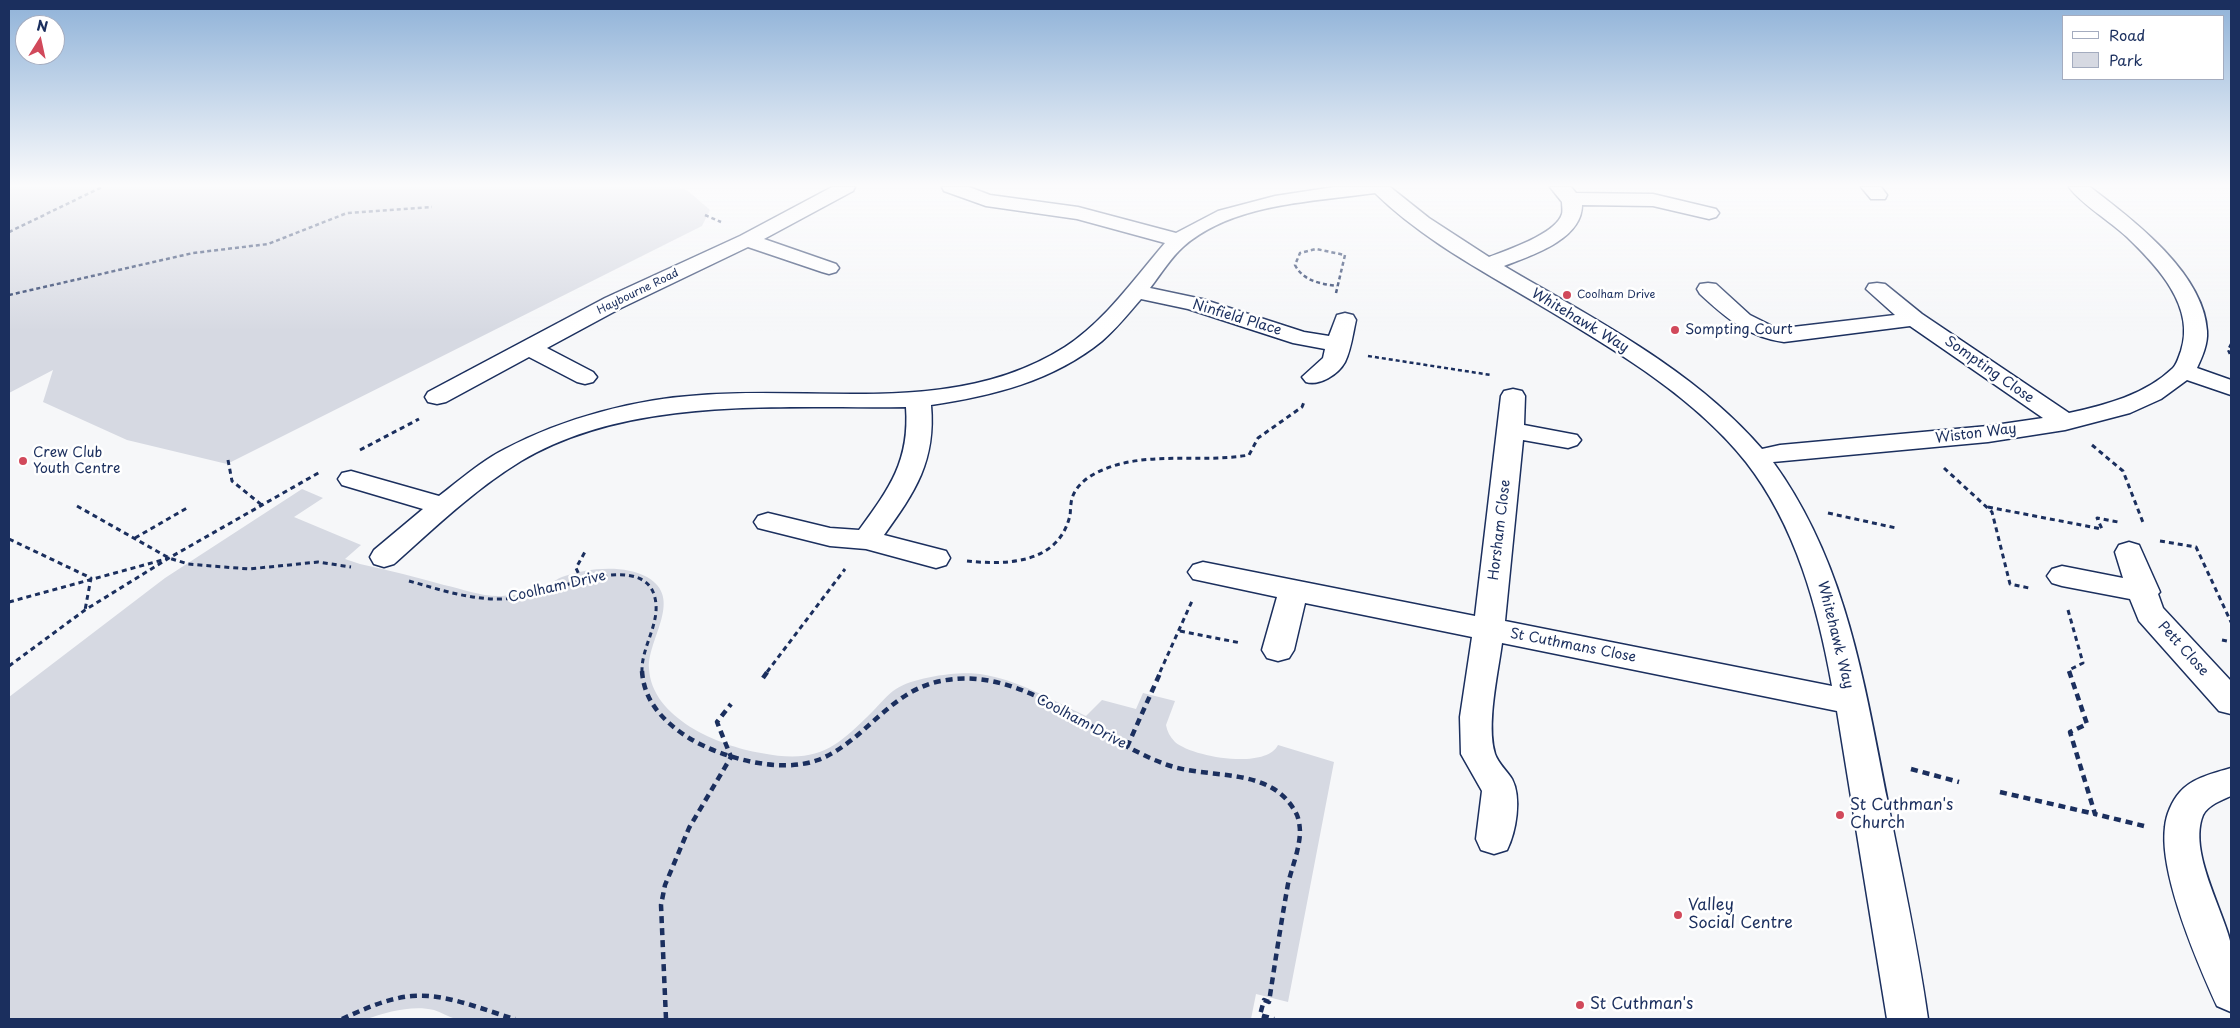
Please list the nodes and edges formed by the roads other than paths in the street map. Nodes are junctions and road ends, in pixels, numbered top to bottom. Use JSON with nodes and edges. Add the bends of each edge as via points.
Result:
{"nodes":[{"id":1,"x":756,"y":235,"type":"edge"},
{"id":2,"x":1159,"y":235,"type":"edge"},
{"id":3,"x":1188,"y":235,"type":"edge"},
{"id":4,"x":1441,"y":235,"type":"edge"},
{"id":5,"x":1552,"y":235,"type":"edge"},
{"id":6,"x":2136,"y":235,"type":"edge"},
{"id":7,"x":747,"y":240,"type":"junction"},
{"id":8,"x":1178,"y":240,"type":"junction"},
{"id":9,"x":1486,"y":265,"type":"junction"},
{"id":10,"x":828,"y":268,"type":"dead end"},
{"id":11,"x":1708,"y":289,"type":"dead end"},
{"id":12,"x":1876,"y":289,"type":"dead end"},
{"id":13,"x":1135,"y":291,"type":"junction"},
{"id":14,"x":1914,"y":318,"type":"junction"},
{"id":15,"x":1345,"y":320,"type":"dead end"},
{"id":16,"x":530,"y":348,"type":"junction"},
{"id":17,"x":1337,"y":348,"type":"junction"},
{"id":18,"x":2184,"y":370,"type":"junction"},
{"id":19,"x":585,"y":377,"type":"dead end"},
{"id":20,"x":1314,"y":377,"type":"road end"},
{"id":21,"x":2231,"y":388,"type":"edge"},
{"id":22,"x":1513,"y":396,"type":"road end"},
{"id":23,"x":436,"y":397,"type":"road end"},
{"id":24,"x":918,"y":400,"type":"junction"},
{"id":25,"x":2065,"y":422,"type":"junction"},
{"id":26,"x":1511,"y":431,"type":"junction"},
{"id":27,"x":1568,"y":440,"type":"dead end"},
{"id":28,"x":1757,"y":458,"type":"junction"},
{"id":29,"x":351,"y":479,"type":"dead end"},
{"id":30,"x":443,"y":506,"type":"junction"},
{"id":31,"x":768,"y":522,"type":"dead end"},
{"id":32,"x":2130,"y":534,"type":"road end"},
{"id":33,"x":866,"y":540,"type":"junction"},
{"id":34,"x":384,"y":557,"type":"dead end"},
{"id":35,"x":936,"y":558,"type":"road end"},
{"id":36,"x":1203,"y":572,"type":"road end"},
{"id":37,"x":2064,"y":586,"type":"road end"},
{"id":38,"x":1294,"y":589,"type":"junction"},
{"id":39,"x":2145,"y":592,"type":"junction"},
{"id":40,"x":1489,"y":629,"type":"junction"},
{"id":41,"x":1278,"y":650,"type":"dead end"},
{"id":42,"x":1852,"y":702,"type":"junction"},
{"id":43,"x":2231,"y":702,"type":"edge"},
{"id":44,"x":2231,"y":782,"type":"edge"},
{"id":45,"x":1494,"y":839,"type":"dead end"},
{"id":46,"x":2231,"y":993,"type":"edge"},
{"id":47,"x":1908,"y":1019,"type":"edge"}],
"edges":[{"from":1,"to":7,"type":"street","name":"Haybourne Road"},
{"from":2,"to":8,"type":"street"},
{"from":3,"to":8,"type":"street"},
{"from":4,"to":9,"type":"street","name":"Whitehawk Way"},
{"from":5,"to":9,"type":"street","via":[[1541,243]]},
{"from":6,"to":18,"type":"street","via":[[2150,248],[2185,295],[2196,329],[2192,355]]},
{"from":7,"to":10,"type":"street"},
{"from":7,"to":16,"type":"street","name":"Haybourne Road","via":[[613,303]]},
{"from":8,"to":13,"type":"street"},
{"from":9,"to":28,"type":"street","name":"Whitehawk Way","via":[[1652,366],[1708,410]]},
{"from":11,"to":14,"type":"street","via":[[1751,327],[1772,334]]},
{"from":12,"to":14,"type":"street","name":"Sompting Close"},
{"from":13,"to":17,"type":"street","name":"Ninfield Place","via":[[1194,304]]},
{"from":13,"to":24,"type":"street","via":[[1102,329],[1049,366],[987,388]]},
{"from":14,"to":25,"type":"street","name":"Sompting Close"},
{"from":15,"to":17,"type":"street"},
{"from":16,"to":19,"type":"street"},
{"from":16,"to":23,"type":"street","name":"Haybourne Road"},
{"from":17,"to":20,"type":"street","via":[[1334,361]]},
{"from":18,"to":21,"type":"street"},
{"from":18,"to":25,"type":"street","name":"Wiston Way","via":[[2152,394],[2121,408]]},
{"from":22,"to":26,"type":"street","name":"Horsham Close"},
{"from":24,"to":30,"type":"street","via":[[702,402],[628,413],[557,435],[513,455]]},
{"from":24,"to":33,"type":"street","via":[[920,431],[913,464],[893,502]]},
{"from":25,"to":28,"type":"street","name":"Wiston Way","via":[[1988,434],[1780,453]]},
{"from":26,"to":27,"type":"street"},
{"from":26,"to":40,"type":"street","name":"Horsham Close"},
{"from":28,"to":42,"type":"street","name":"Whitehawk Way","via":[[1792,512],[1826,591]]},
{"from":29,"to":30,"type":"street"},
{"from":30,"to":34,"type":"street"},
{"from":31,"to":33,"type":"street","via":[[830,537]]},
{"from":32,"to":39,"type":"street","name":"Pett Close"},
{"from":33,"to":35,"type":"street"},
{"from":36,"to":38,"type":"street","name":"St Cuthmans Close"},
{"from":37,"to":39,"type":"street"},
{"from":38,"to":40,"type":"street","name":"St Cuthmans Close"},
{"from":38,"to":41,"type":"street"},
{"from":39,"to":43,"type":"street","name":"Pett Close","via":[[2150,613]]},
{"from":40,"to":42,"type":"street","name":"St Cuthmans Close"},
{"from":40,"to":45,"type":"street","name":"Horsham Close","via":[[1476,735],[1482,762],[1499,788]]},
{"from":42,"to":47,"type":"street","name":"Whitehawk Way"},
{"from":44,"to":46,"type":"street","via":[[2213,787],[2199,796],[2188,808],[2181,835],[2188,876]]}]}
